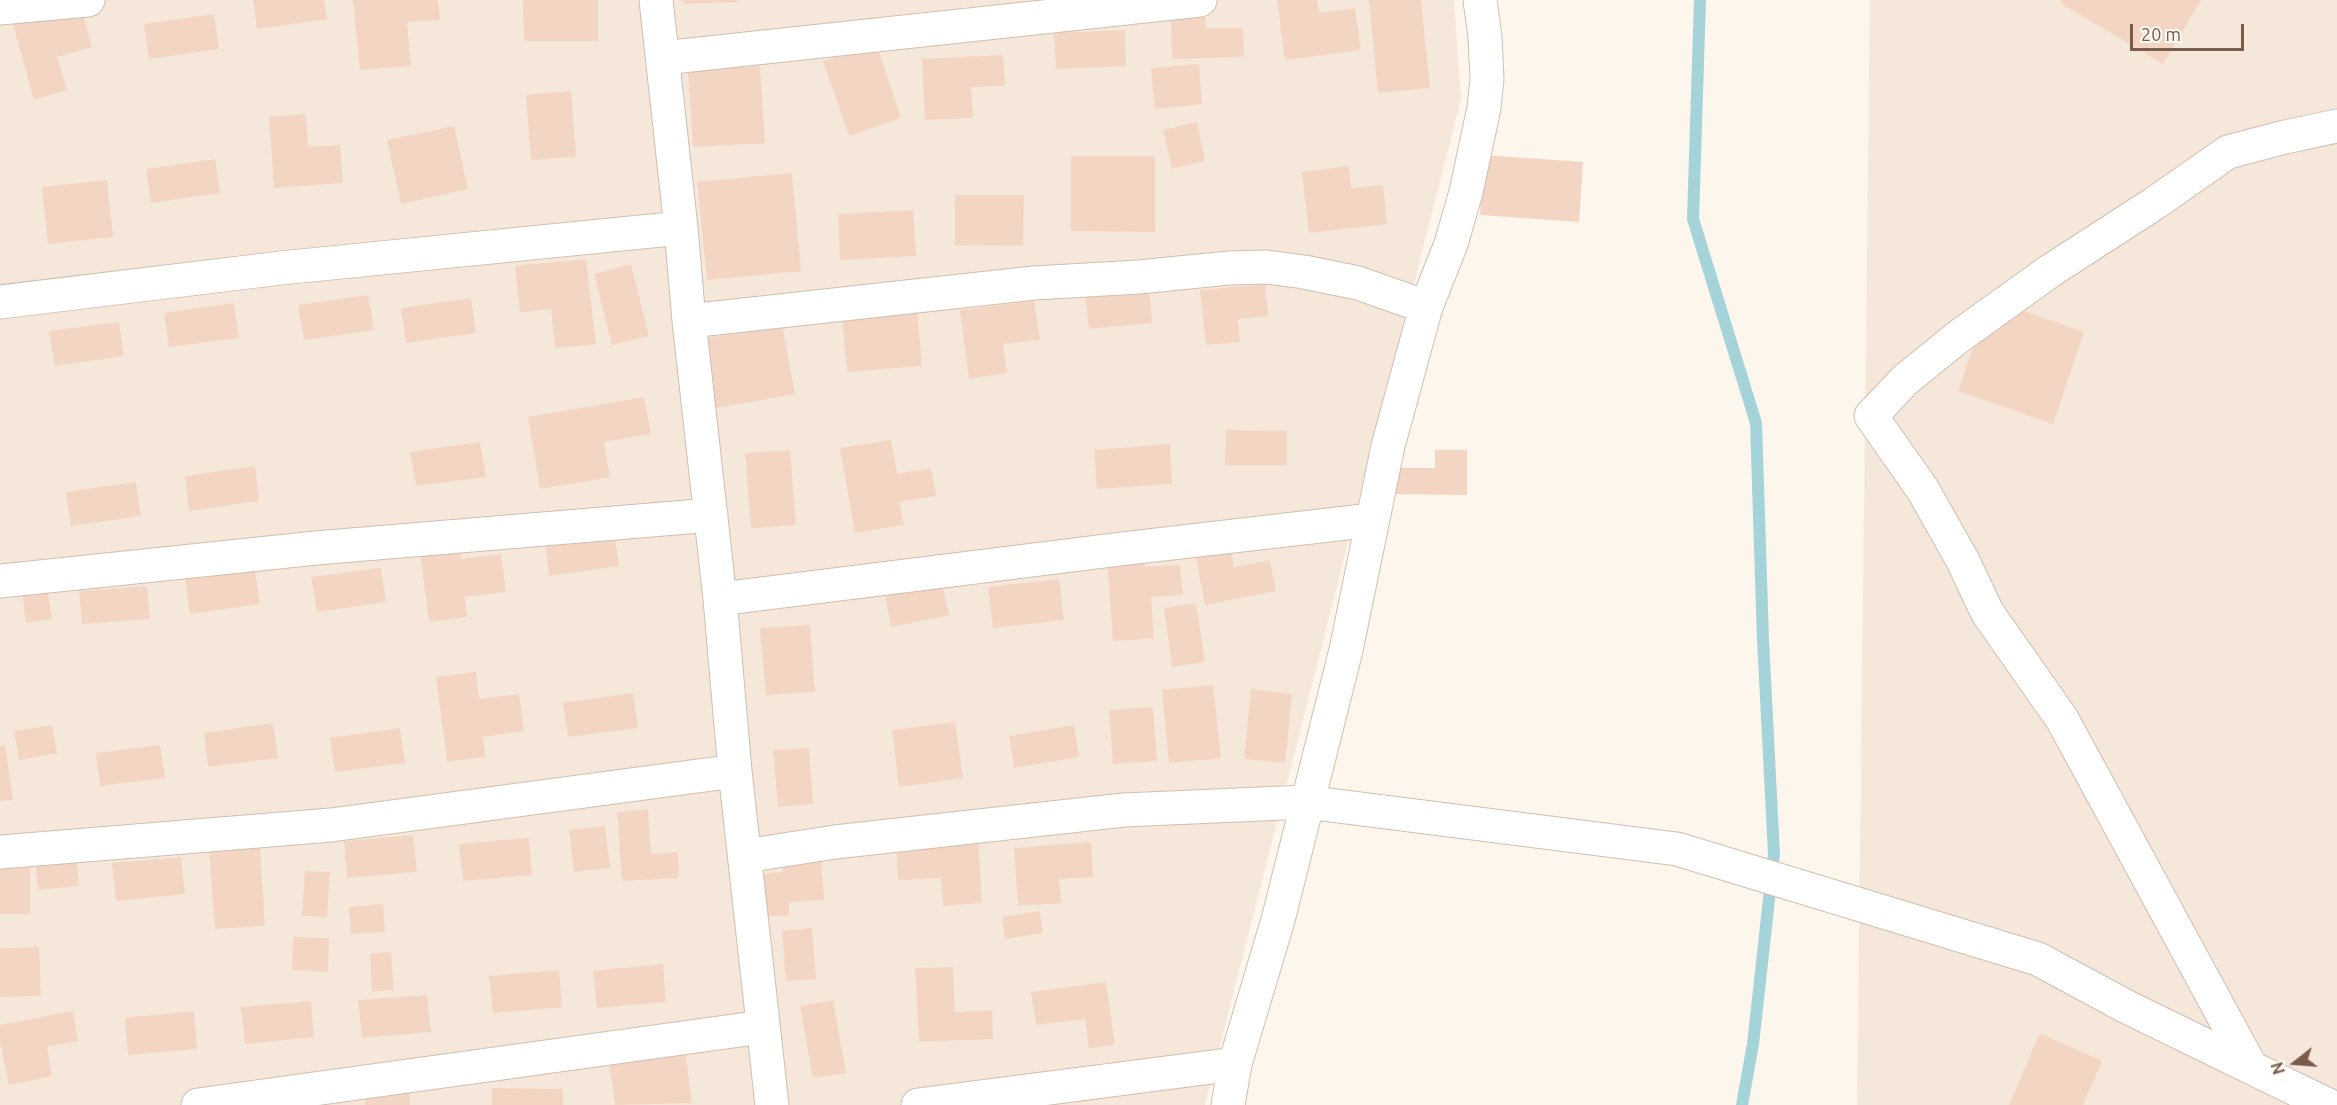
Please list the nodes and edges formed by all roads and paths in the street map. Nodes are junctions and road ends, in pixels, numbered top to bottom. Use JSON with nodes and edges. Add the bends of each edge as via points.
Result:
{"nodes":[{"id":1,"x":88,"y":0,"type":"edge"},
{"id":2,"x":656,"y":0,"type":"edge"},
{"id":3,"x":1200,"y":0,"type":"edge"},
{"id":4,"x":1480,"y":0,"type":"edge"},
{"id":5,"x":0,"y":8,"type":"edge"},
{"id":6,"x":663,"y":58,"type":"junction"},
{"id":7,"x":2337,"y":126,"type":"edge"},
{"id":8,"x":681,"y":228,"type":"junction"},
{"id":9,"x":0,"y":302,"type":"edge"},
{"id":10,"x":1426,"y":307,"type":"junction"},
{"id":11,"x":689,"y":321,"type":"junction"},
{"id":12,"x":711,"y":515,"type":"junction"},
{"id":13,"x":1372,"y":520,"type":"junction"},
{"id":14,"x":0,"y":581,"type":"edge"},
{"id":15,"x":720,"y":599,"type":"junction"},
{"id":16,"x":735,"y":771,"type":"junction"},
{"id":17,"x":1306,"y":802,"type":"junction"},
{"id":18,"x":0,"y":852,"type":"edge"},
{"id":19,"x":745,"y":856,"type":"junction"},
{"id":20,"x":762,"y":1027,"type":"junction"},
{"id":21,"x":1235,"y":1064,"type":"junction"},
{"id":22,"x":2251,"y":1067,"type":"junction"},
{"id":23,"x":198,"y":1105,"type":"edge"},
{"id":24,"x":772,"y":1105,"type":"edge"},
{"id":25,"x":918,"y":1105,"type":"edge"},
{"id":26,"x":1228,"y":1105,"type":"edge"},
{"id":27,"x":2328,"y":1105,"type":"edge"}],
"edges":[{"from":1,"to":5,"type":"street"},
{"from":2,"to":6,"type":"street"},
{"from":3,"to":6,"type":"street"},
{"from":4,"to":10,"type":"street","via":[[1487,79],[1484,108],[1451,244]]},
{"from":6,"to":8,"type":"street"},
{"from":7,"to":22,"type":"street","via":[[2229,152],[2050,271],[1958,338],[1905,380],[1871,416],[1923,490],[1987,612],[2062,719]]},
{"from":8,"to":9,"type":"street","via":[[281,268]]},
{"from":8,"to":11,"type":"street"},
{"from":10,"to":11,"type":"street","via":[[1358,283],[1267,267],[1034,283]]},
{"from":10,"to":13,"type":"street"},
{"from":11,"to":12,"type":"street"},
{"from":12,"to":14,"type":"street","via":[[316,548]]},
{"from":12,"to":15,"type":"street"},
{"from":13,"to":15,"type":"street"},
{"from":13,"to":17,"type":"street","via":[[1346,650]]},
{"from":15,"to":16,"type":"street"},
{"from":16,"to":18,"type":"street","via":[[331,825]]},
{"from":16,"to":19,"type":"street"},
{"from":17,"to":19,"type":"street","via":[[1124,810],[835,842]]},
{"from":17,"to":21,"type":"street","via":[[1278,920]]},
{"from":17,"to":22,"type":"street","via":[[1677,849],[2038,958],[2127,1007]]},
{"from":19,"to":20,"type":"street"},
{"from":20,"to":23,"type":"street"},
{"from":20,"to":24,"type":"street"},
{"from":21,"to":25,"type":"street"},
{"from":21,"to":26,"type":"street"},
{"from":22,"to":27,"type":"street"}]}
